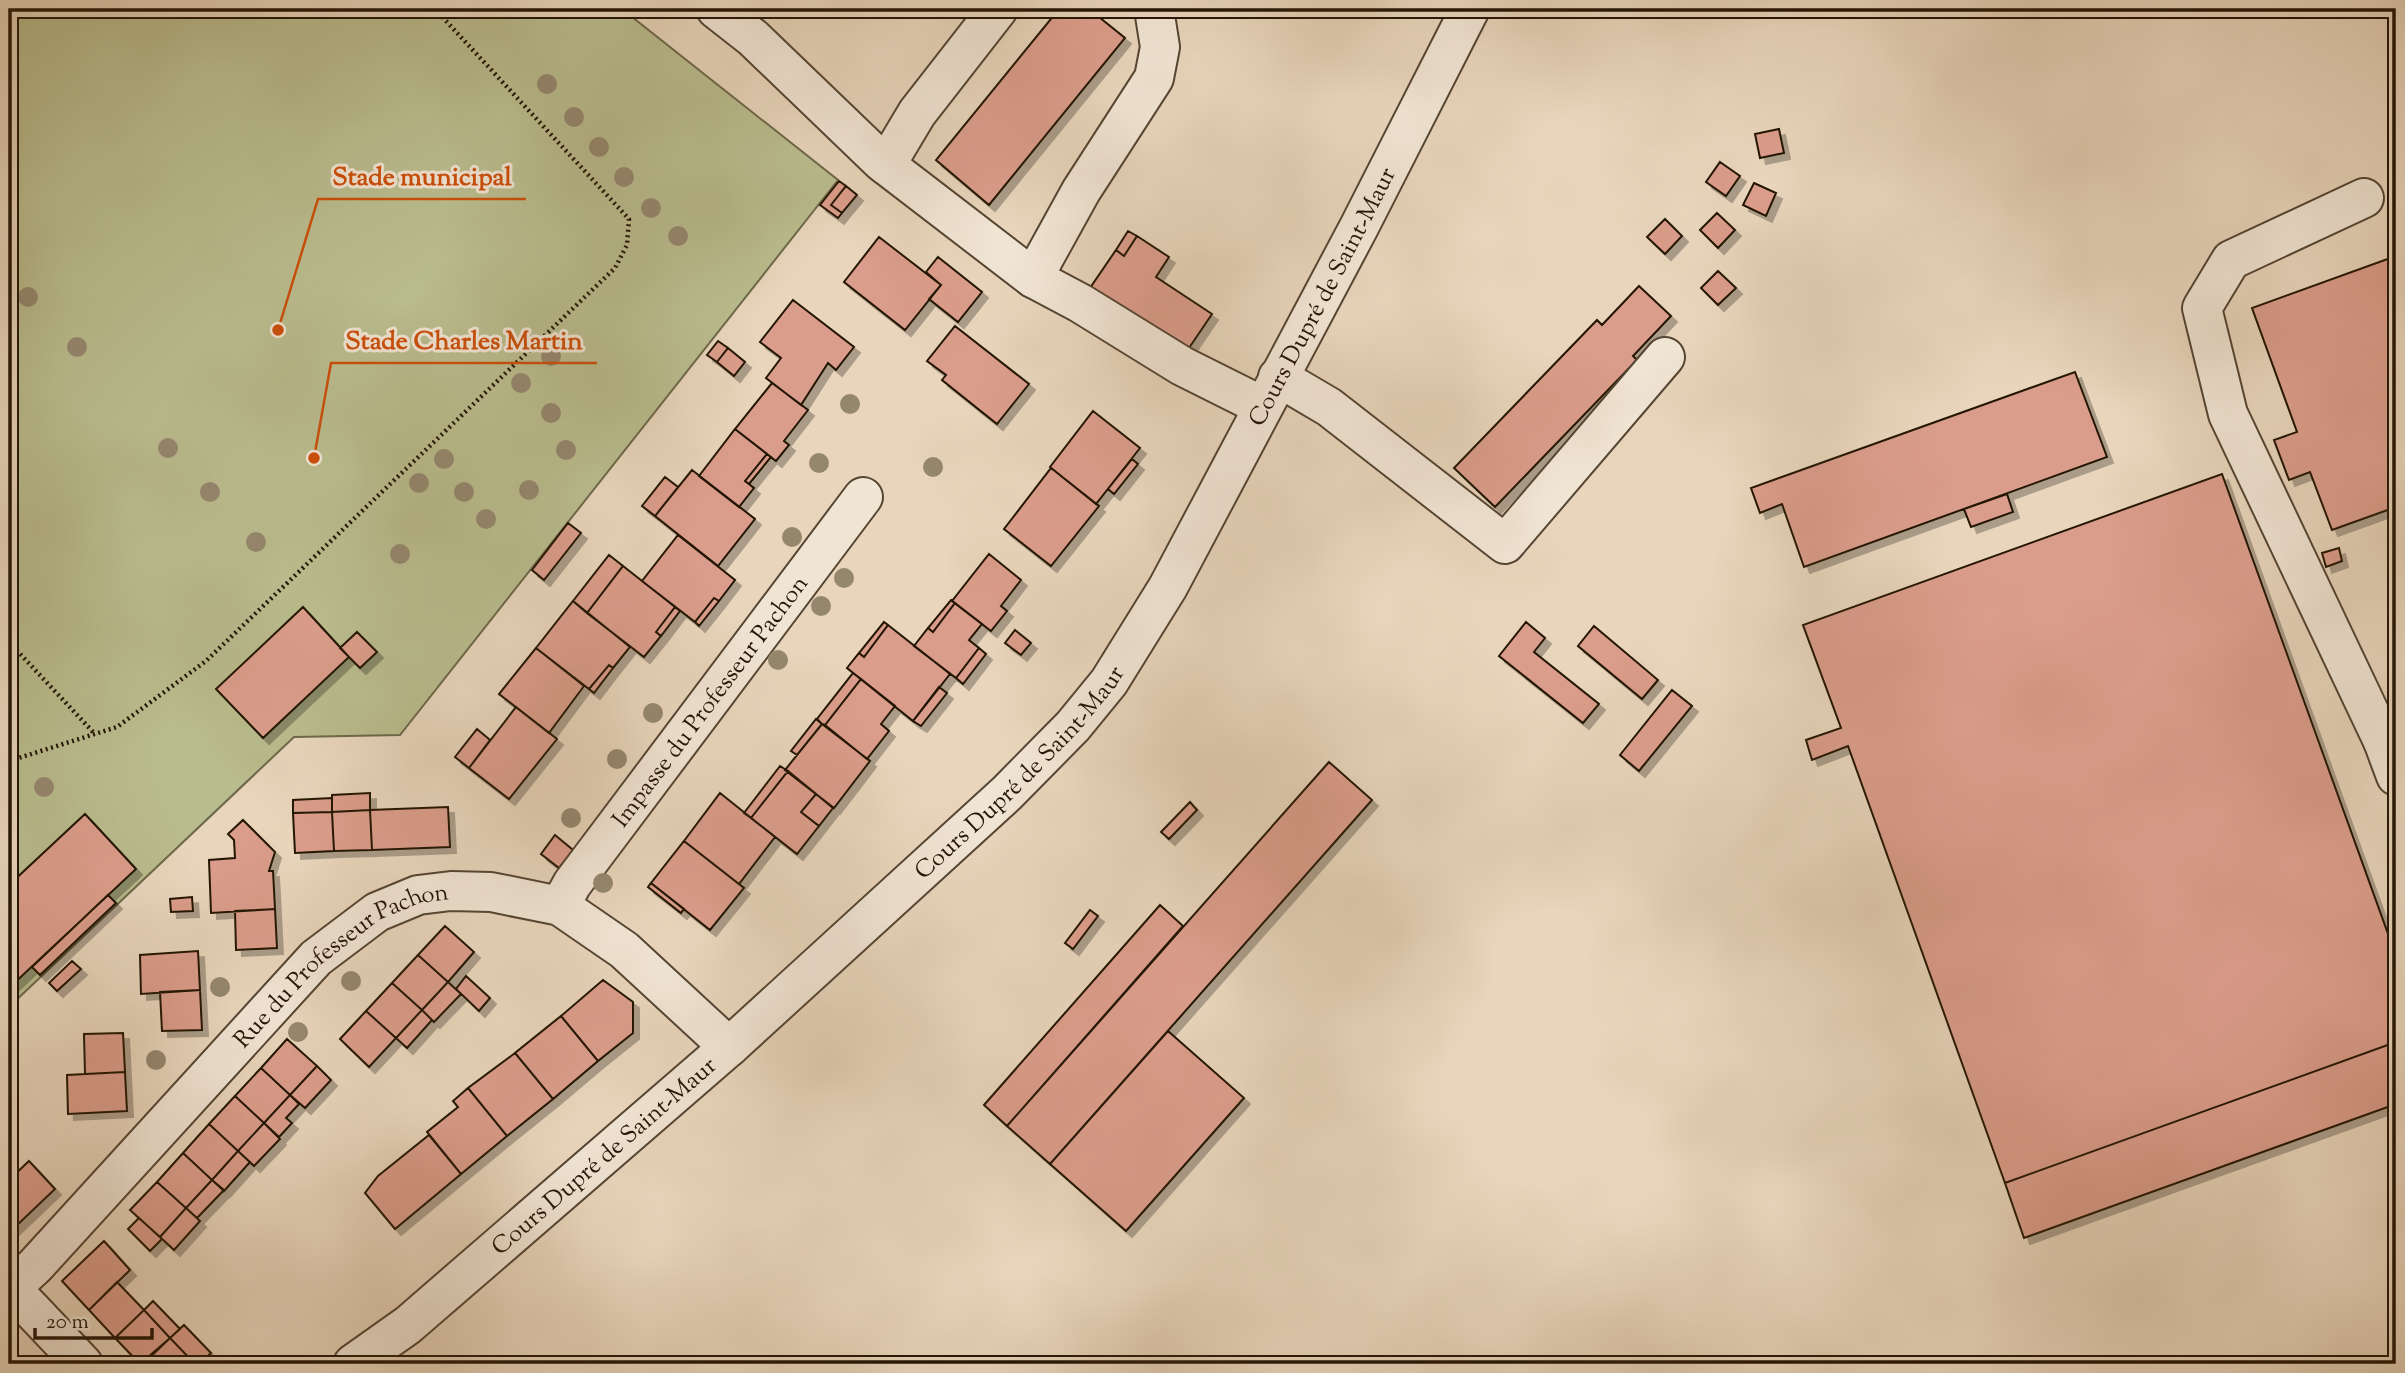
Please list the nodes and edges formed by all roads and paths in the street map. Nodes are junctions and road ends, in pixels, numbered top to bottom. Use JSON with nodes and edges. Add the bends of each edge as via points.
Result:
{"nodes":[{"id":1,"x":435,"y":9,"type":"edge"},
{"id":2,"x":716,"y":9,"type":"edge"},
{"id":3,"x":998,"y":9,"type":"edge"},
{"id":4,"x":1154,"y":9,"type":"edge"},
{"id":5,"x":1470,"y":9,"type":"edge"},
{"id":6,"x":886,"y":165,"type":"junction"},
{"id":7,"x":2364,"y":198,"type":"dead end"},
{"id":8,"x":1032,"y":278,"type":"junction"},
{"id":9,"x":1665,"y":357,"type":"dead end"},
{"id":10,"x":1270,"y":391,"type":"junction"},
{"id":11,"x":863,"y":497,"type":"dead end"},
{"id":12,"x":9,"y":642,"type":"edge"},
{"id":13,"x":2389,"y":732,"type":"edge"},
{"id":14,"x":95,"y":733,"type":"junction"},
{"id":15,"x":9,"y":761,"type":"edge"},
{"id":16,"x":2396,"y":776,"type":"edge"},
{"id":17,"x":560,"y":906,"type":"junction"},
{"id":18,"x":729,"y":1047,"type":"junction"},
{"id":19,"x":10,"y":1287,"type":"edge"},
{"id":20,"x":83,"y":1364,"type":"edge"},
{"id":21,"x":352,"y":1364,"type":"edge"}],
"edges":[{"from":1,"to":14,"type":"path","via":[[629,219],[627,245],[615,268],[206,661],[117,727]]},
{"from":2,"to":6,"type":"street"},
{"from":3,"to":6,"type":"street","via":[[917,113]]},
{"from":4,"to":8,"type":"street","via":[[1160,47],[1154,78]]},
{"from":5,"to":10,"type":"street","name":"Cours Dupré de Saint-Maur"},
{"from":6,"to":8,"type":"street"},
{"from":7,"to":13,"type":"street","via":[[2231,260],[2202,307],[2228,414]]},
{"from":8,"to":10,"type":"street","via":[[1182,366]]},
{"from":9,"to":10,"type":"street","via":[[1505,544],[1329,407]]},
{"from":10,"to":18,"type":"street","name":"Cours Dupré de Saint-Maur","via":[[1144,628],[1073,726],[1007,793]]},
{"from":11,"to":17,"type":"street","name":"Impasse du Professeur Pachon"},
{"from":12,"to":14,"type":"path"},
{"from":13,"to":16,"type":"street"},
{"from":14,"to":15,"type":"path"},
{"from":17,"to":18,"type":"street","name":"Rue du Professeur Pachon","via":[[624,950]]},
{"from":17,"to":19,"type":"street","name":"Rue du Professeur Pachon","via":[[491,892],[451,891],[418,895],[377,912],[316,958],[35,1266]]},
{"from":18,"to":21,"type":"street","name":"Cours Dupré de Saint-Maur","via":[[408,1325]]},
{"from":19,"to":20,"type":"street"}]}
